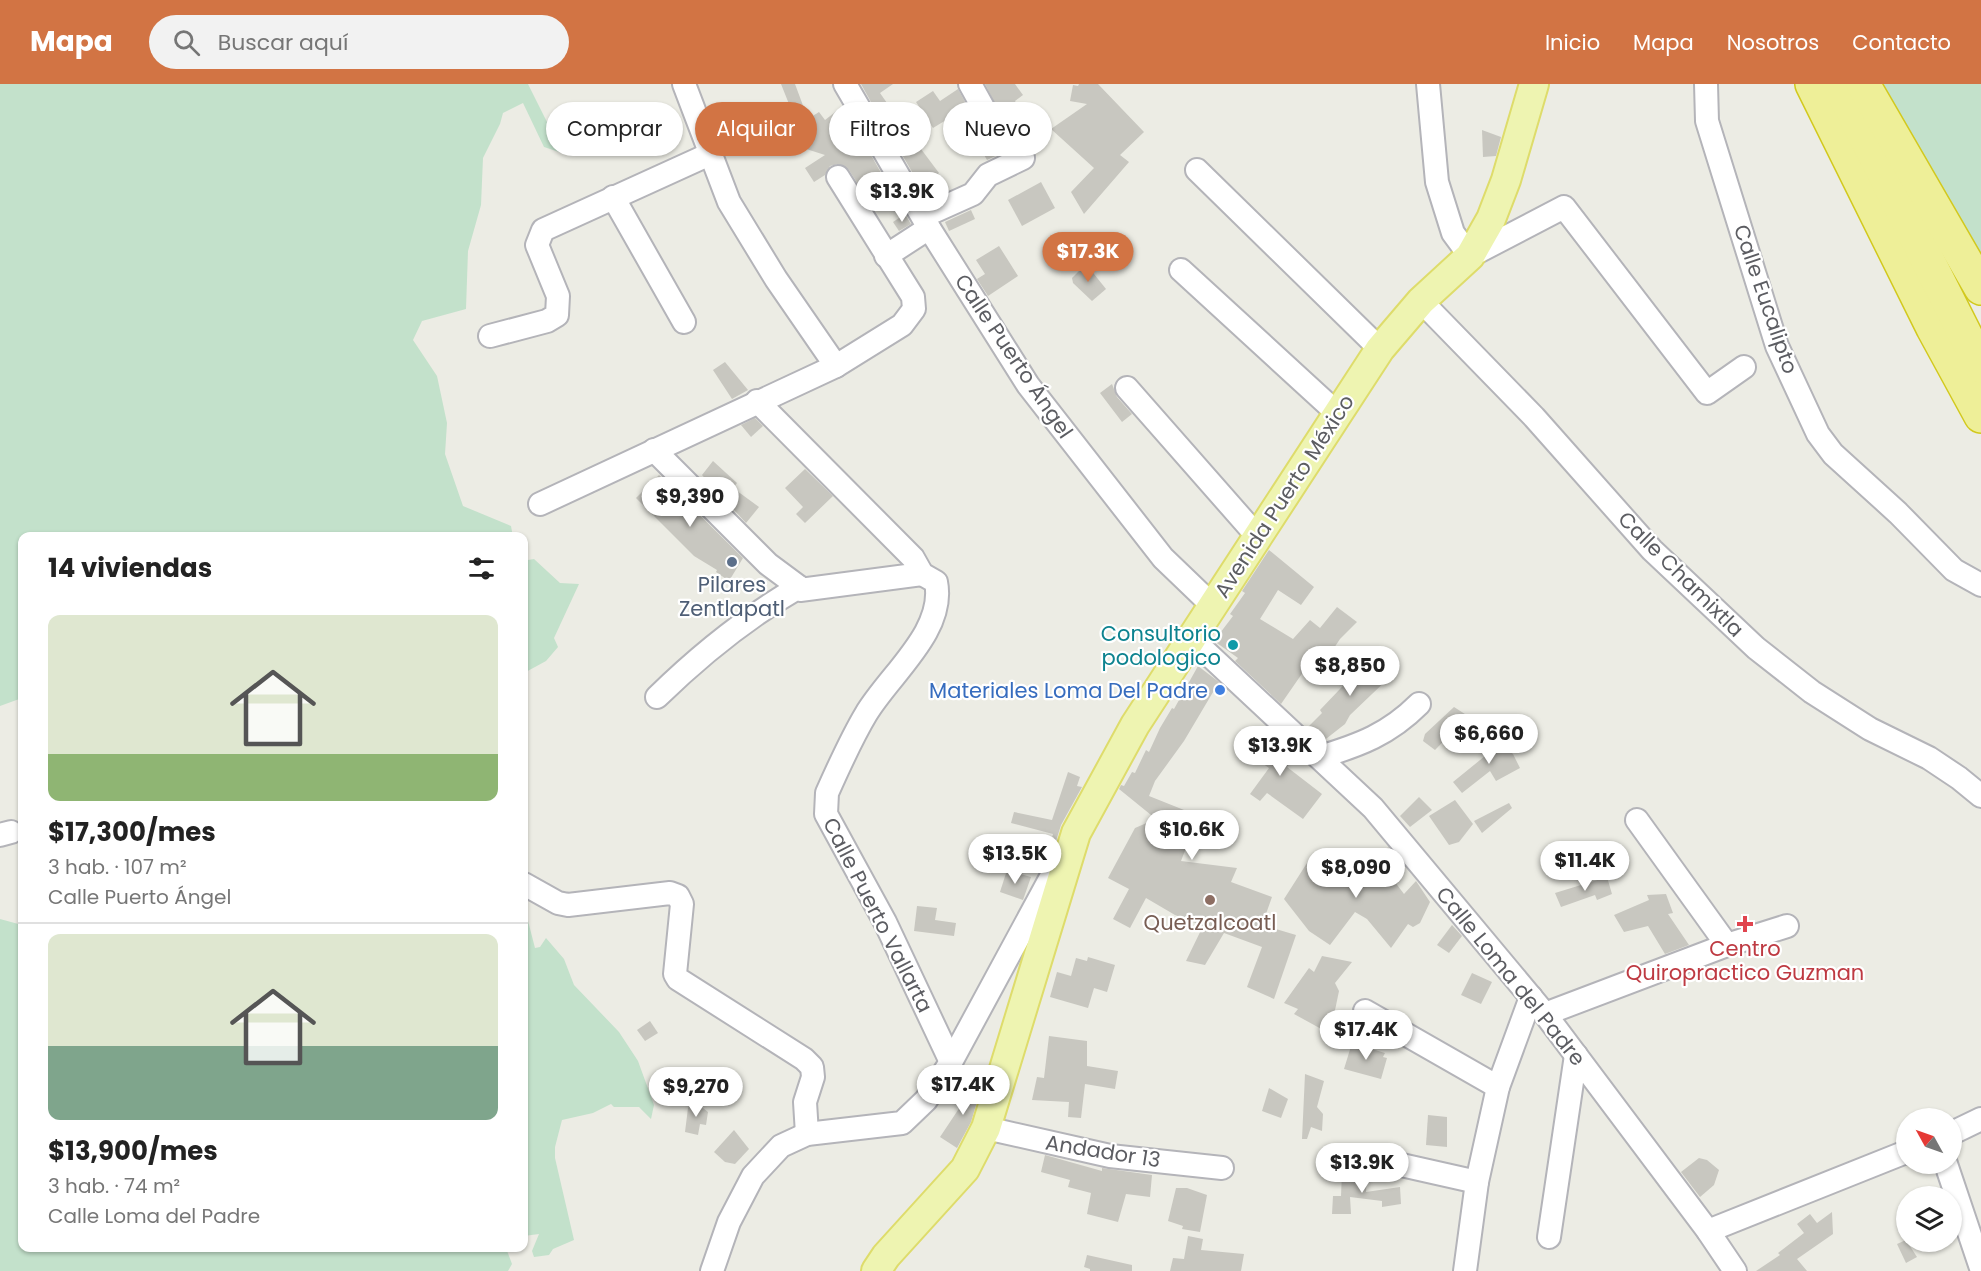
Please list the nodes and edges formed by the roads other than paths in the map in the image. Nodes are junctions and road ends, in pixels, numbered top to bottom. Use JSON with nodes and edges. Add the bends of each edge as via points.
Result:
{"nodes":[{"id":1,"x":684,"y":84,"type":"edge"},
{"id":2,"x":845,"y":84,"type":"edge"},
{"id":3,"x":970,"y":84,"type":"edge"},
{"id":4,"x":1428,"y":84,"type":"edge"},
{"id":5,"x":1534,"y":84,"type":"edge"},
{"id":6,"x":1706,"y":84,"type":"edge"},
{"id":7,"x":1812,"y":84,"type":"edge"},
{"id":8,"x":1839,"y":84,"type":"edge"},
{"id":9,"x":1863,"y":84,"type":"edge"},
{"id":10,"x":980,"y":102,"type":"edge"},
{"id":11,"x":695,"y":114,"type":"edge"},
{"id":12,"x":705,"y":156,"type":"edge"},
{"id":13,"x":711,"y":156,"type":"edge"},
{"id":14,"x":1023,"y":158,"type":"dead end"},
{"id":15,"x":1197,"y":170,"type":"dead end"},
{"id":16,"x":838,"y":177,"type":"dead end"},
{"id":17,"x":613,"y":197,"type":"junction"},
{"id":18,"x":926,"y":222,"type":"junction"},
{"id":19,"x":885,"y":256,"type":"junction"},
{"id":20,"x":1470,"y":256,"type":"junction"},
{"id":21,"x":1181,"y":270,"type":"dead end"},
{"id":22,"x":1981,"y":288,"type":"edge"},
{"id":23,"x":1421,"y":301,"type":"junction"},
{"id":24,"x":684,"y":322,"type":"dead end"},
{"id":25,"x":490,"y":336,"type":"dead end"},
{"id":26,"x":1380,"y":349,"type":"junction"},
{"id":27,"x":836,"y":366,"type":"junction"},
{"id":28,"x":1981,"y":366,"type":"edge"},
{"id":29,"x":1744,"y":368,"type":"dead end"},
{"id":30,"x":1126,"y":388,"type":"dead end"},
{"id":31,"x":757,"y":401,"type":"junction"},
{"id":32,"x":1337,"y":413,"type":"junction"},
{"id":33,"x":1981,"y":417,"type":"edge"},
{"id":34,"x":654,"y":450,"type":"junction"},
{"id":35,"x":540,"y":504,"type":"dead end"},
{"id":36,"x":1258,"y":537,"type":"junction"},
{"id":37,"x":922,"y":574,"type":"junction"},
{"id":38,"x":1981,"y":585,"type":"edge"},
{"id":39,"x":799,"y":587,"type":"junction"},
{"id":40,"x":1213,"y":606,"type":"junction"},
{"id":41,"x":1192,"y":639,"type":"junction"},
{"id":42,"x":657,"y":697,"type":"dead end"},
{"id":43,"x":1419,"y":704,"type":"dead end"},
{"id":44,"x":1320,"y":757,"type":"junction"},
{"id":45,"x":1981,"y":796,"type":"edge"},
{"id":46,"x":1637,"y":820,"type":"dead end"},
{"id":47,"x":1076,"y":833,"type":"junction"},
{"id":48,"x":528,"y":886,"type":"edge"},
{"id":49,"x":1787,"y":926,"type":"dead end"},
{"id":50,"x":1727,"y":945,"type":"junction"},
{"id":51,"x":1538,"y":1006,"type":"junction"},
{"id":52,"x":1365,"y":1011,"type":"dead end"},
{"id":53,"x":1576,"y":1055,"type":"junction"},
{"id":54,"x":951,"y":1062,"type":"junction"},
{"id":55,"x":1498,"y":1087,"type":"junction"},
{"id":56,"x":1981,"y":1119,"type":"edge"},
{"id":57,"x":986,"y":1128,"type":"junction"},
{"id":58,"x":1962,"y":1128,"type":"edge"},
{"id":59,"x":807,"y":1134,"type":"junction"},
{"id":60,"x":1896,"y":1156,"type":"edge"},
{"id":61,"x":1397,"y":1164,"type":"dead end"},
{"id":62,"x":1222,"y":1168,"type":"dead end"},
{"id":63,"x":1949,"y":1174,"type":"edge"},
{"id":64,"x":1477,"y":1182,"type":"junction"},
{"id":65,"x":1708,"y":1231,"type":"junction"},
{"id":66,"x":1549,"y":1237,"type":"dead end"},
{"id":67,"x":1981,"y":1268,"type":"edge"},
{"id":68,"x":712,"y":1271,"type":"edge"},
{"id":69,"x":876,"y":1271,"type":"edge"},
{"id":70,"x":1465,"y":1271,"type":"edge"},
{"id":71,"x":1735,"y":1271,"type":"edge"}],
"edges":[{"from":1,"to":11,"type":"street"},
{"from":2,"to":18,"type":"street","name":"Calle Puerto Ángel"},
{"from":3,"to":10,"type":"street"},
{"from":4,"to":20,"type":"street","via":[[1437,182],[1453,233]]},
{"from":5,"to":20,"type":"main road","name":"Avenida Puerto México","via":[[1506,180],[1491,219]]},
{"from":6,"to":38,"type":"street","name":"Calle Eucalipto","via":[[1707,121],[1777,346],[1818,434],[1833,454],[1954,570]]},
{"from":7,"to":33,"type":"highway"},
{"from":8,"to":28,"type":"highway"},
{"from":9,"to":22,"type":"highway"},
{"from":12,"to":17,"type":"street"},
{"from":13,"to":27,"type":"street","via":[[729,202]]},
{"from":14,"to":18,"type":"street","via":[[988,175],[973,194]]},
{"from":15,"to":26,"type":"street"},
{"from":16,"to":19,"type":"street"},
{"from":17,"to":24,"type":"street"},
{"from":17,"to":25,"type":"street","via":[[539,234],[537,245],[558,296],[557,315]]},
{"from":18,"to":19,"type":"street"},
{"from":18,"to":40,"type":"street","name":"Calle Puerto Ángel","via":[[1028,385],[1163,558]]},
{"from":19,"to":27,"type":"street","via":[[913,297],[914,309],[902,324]]},
{"from":20,"to":23,"type":"main road","name":"Avenida Puerto México"},
{"from":20,"to":29,"type":"street","via":[[1564,207],[1707,393]]},
{"from":21,"to":32,"type":"street"},
{"from":23,"to":26,"type":"main road","name":"Avenida Puerto México"},
{"from":23,"to":45,"type":"street","name":"Calle Chamixtla","via":[[1534,417],[1652,550],[1756,648],[1812,692],[1870,729],[1929,758]]},
{"from":26,"to":32,"type":"main road","name":"Avenida Puerto México"},
{"from":27,"to":31,"type":"street"},
{"from":30,"to":36,"type":"street"},
{"from":31,"to":34,"type":"street"},
{"from":31,"to":37,"type":"street","name":"Calle Puerto Vallarta","via":[[913,558]]},
{"from":32,"to":36,"type":"main road","name":"Avenida Puerto México"},
{"from":34,"to":35,"type":"street"},
{"from":34,"to":39,"type":"street","via":[[768,564]]},
{"from":36,"to":40,"type":"main road","name":"Avenida Puerto México"},
{"from":37,"to":39,"type":"street","via":[[800,590]]},
{"from":37,"to":54,"type":"street","name":"Calle Puerto Vallarta","via":[[936,582],[934,615],[867,712],[826,793],[825,807]]},
{"from":39,"to":42,"type":"street","via":[[737,628]]},
{"from":40,"to":41,"type":"main road","name":"Avenida Puerto México"},
{"from":41,"to":44,"type":"street","name":"Calle Loma del Padre"},
{"from":41,"to":47,"type":"main road","name":"Avenida Puerto México","via":[[1135,725]]},
{"from":43,"to":44,"type":"street","via":[[1383,734]]},
{"from":44,"to":51,"type":"street","name":"Calle Loma del Padre","via":[[1373,808]]},
{"from":46,"to":50,"type":"street"},
{"from":47,"to":54,"type":"street"},
{"from":47,"to":57,"type":"main road","name":"Avenida Puerto México"},
{"from":48,"to":59,"type":"street","via":[[558,903],[568,904],[670,893],[678,896],[682,904],[675,974],[678,980],[812,1067],[805,1102]]},
{"from":49,"to":50,"type":"street"},
{"from":50,"to":51,"type":"street"},
{"from":51,"to":53,"type":"street","name":"Calle Loma del Padre"},
{"from":51,"to":55,"type":"street"},
{"from":52,"to":55,"type":"street"},
{"from":53,"to":65,"type":"street","name":"Calle Loma del Padre"},
{"from":53,"to":66,"type":"street"},
{"from":54,"to":59,"type":"street","via":[[926,1100],[902,1123]]},
{"from":55,"to":64,"type":"street"},
{"from":56,"to":58,"type":"street"},
{"from":57,"to":62,"type":"street","name":"Andador 13","via":[[1110,1156]]},
{"from":57,"to":69,"type":"main road","name":"Avenida Puerto México","via":[[965,1169]]},
{"from":59,"to":68,"type":"street","via":[[782,1146],[753,1176],[729,1222]]},
{"from":60,"to":65,"type":"street"},
{"from":61,"to":64,"type":"street"},
{"from":63,"to":67,"type":"street"},
{"from":64,"to":70,"type":"street"},
{"from":65,"to":71,"type":"street","name":"Calle Loma del Padre"}]}
